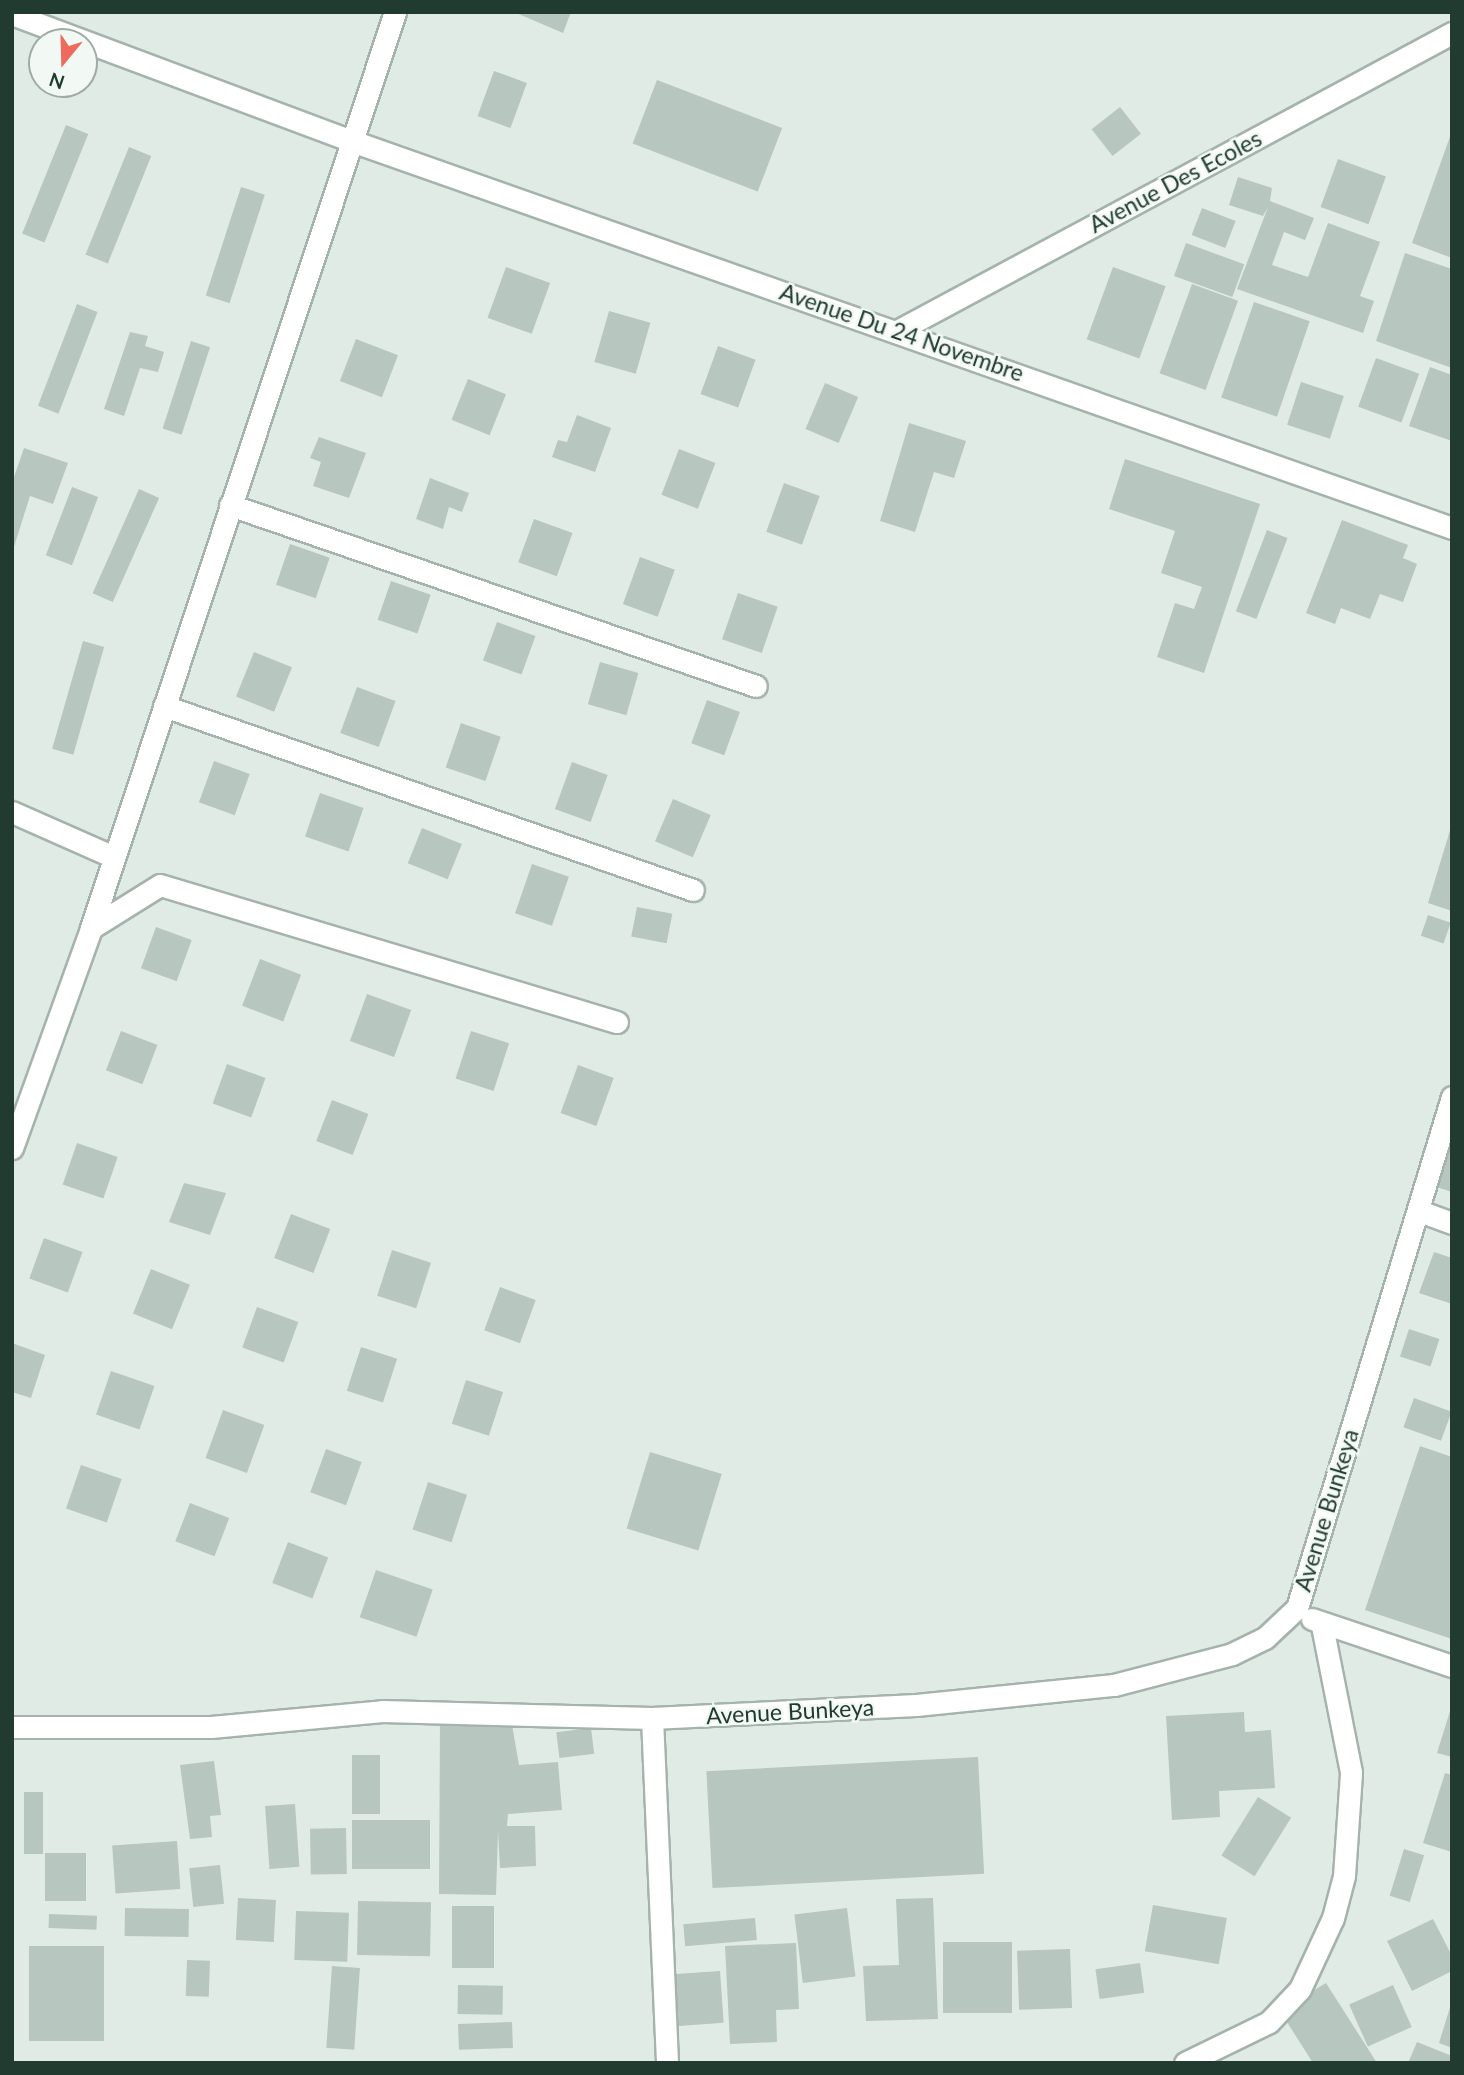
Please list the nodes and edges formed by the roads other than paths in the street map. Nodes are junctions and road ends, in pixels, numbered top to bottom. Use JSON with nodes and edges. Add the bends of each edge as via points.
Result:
{"nodes":[{"id":1,"x":395,"y":12,"type":"edge"},
{"id":2,"x":12,"y":14,"type":"edge"},
{"id":3,"x":1452,"y":33,"type":"edge"},
{"id":4,"x":349,"y":140,"type":"junction"},
{"id":5,"x":899,"y":330,"type":"junction"},
{"id":6,"x":230,"y":505,"type":"junction"},
{"id":7,"x":1452,"y":528,"type":"edge"},
{"id":8,"x":756,"y":686,"type":"dead end"},
{"id":9,"x":164,"y":706,"type":"junction"},
{"id":10,"x":12,"y":812,"type":"edge"},
{"id":11,"x":114,"y":857,"type":"junction"},
{"id":12,"x":694,"y":890,"type":"dead end"},
{"id":13,"x":91,"y":928,"type":"junction"},
{"id":14,"x":617,"y":1022,"type":"dead end"},
{"id":15,"x":1452,"y":1097,"type":"edge"},
{"id":16,"x":12,"y":1148,"type":"edge"},
{"id":17,"x":1422,"y":1212,"type":"junction"},
{"id":18,"x":1452,"y":1223,"type":"edge"},
{"id":19,"x":1297,"y":1608,"type":"junction"},
{"id":20,"x":1322,"y":1626,"type":"junction"},
{"id":21,"x":1452,"y":1667,"type":"edge"},
{"id":22,"x":652,"y":1718,"type":"junction"},
{"id":23,"x":12,"y":1727,"type":"edge"},
{"id":24,"x":667,"y":2063,"type":"edge"},
{"id":25,"x":1185,"y":2063,"type":"edge"}],
"edges":[{"from":1,"to":4,"type":"street"},
{"from":2,"to":4,"type":"street","name":"Avenue Du 24 Novembre"},
{"from":3,"to":5,"type":"street","name":"Avenue Des Ecoles"},
{"from":4,"to":5,"type":"street","name":"Avenue Du 24 Novembre"},
{"from":4,"to":6,"type":"street"},
{"from":5,"to":7,"type":"street","name":"Avenue Du 24 Novembre"},
{"from":6,"to":8,"type":"street"},
{"from":6,"to":9,"type":"street"},
{"from":9,"to":11,"type":"street"},
{"from":9,"to":12,"type":"street"},
{"from":10,"to":11,"type":"street"},
{"from":11,"to":13,"type":"street"},
{"from":13,"to":14,"type":"street","via":[[160,885]]},
{"from":13,"to":16,"type":"street"},
{"from":15,"to":17,"type":"street","name":"Avenue Bunkeya"},
{"from":17,"to":18,"type":"street"},
{"from":17,"to":19,"type":"street","name":"Avenue Bunkeya"},
{"from":19,"to":20,"type":"street"},
{"from":19,"to":22,"type":"street","name":"Avenue Bunkeya","via":[[1265,1639],[1233,1654],[1114,1685],[916,1706]]},
{"from":20,"to":21,"type":"street"},
{"from":20,"to":25,"type":"street","via":[[1350,1772],[1344,1875],[1333,1918],[1300,1989],[1269,2022]]},
{"from":22,"to":23,"type":"street","name":"Avenue Bunkeya","via":[[382,1711],[211,1727]]},
{"from":22,"to":24,"type":"street"}]}
